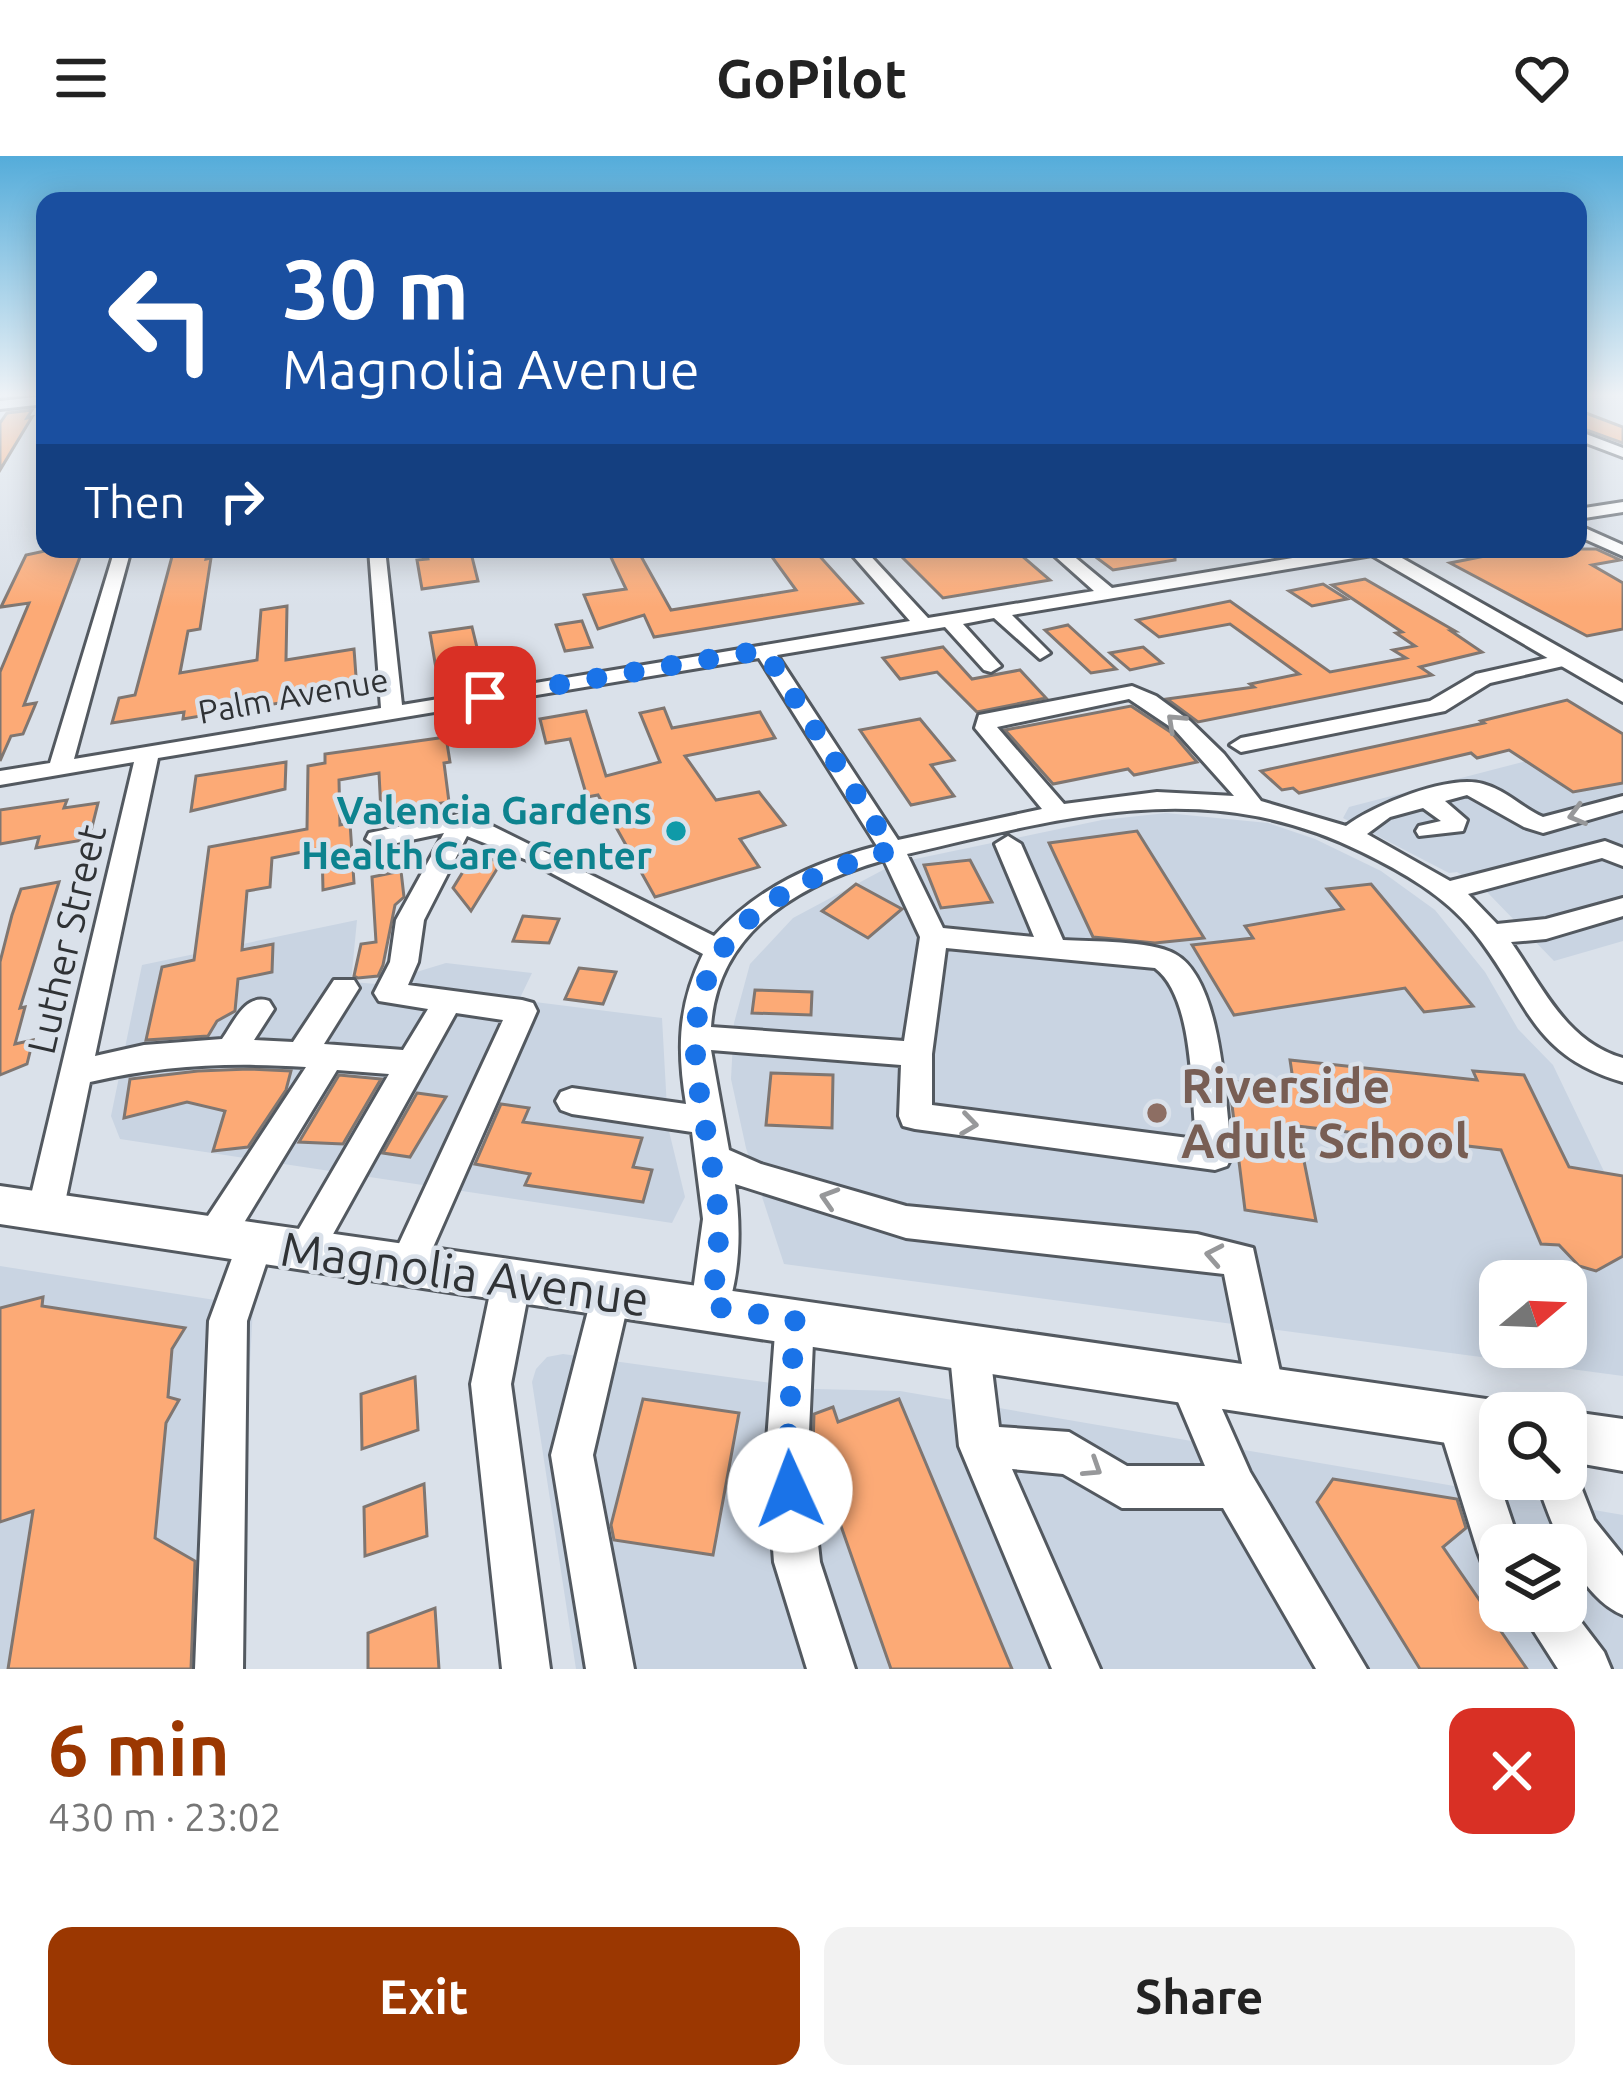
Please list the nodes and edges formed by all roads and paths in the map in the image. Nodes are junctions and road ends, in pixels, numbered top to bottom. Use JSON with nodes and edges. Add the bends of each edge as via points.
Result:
{"nodes":[{"id":1,"x":1623,"y":507,"type":"edge"},
{"id":2,"x":1587,"y":513,"type":"edge"},
{"id":3,"x":1587,"y":534,"type":"edge"},
{"id":4,"x":1623,"y":551,"type":"edge"},
{"id":5,"x":120,"y":558,"type":"edge"},
{"id":6,"x":378,"y":558,"type":"edge"},
{"id":7,"x":863,"y":558,"type":"edge"},
{"id":8,"x":1065,"y":558,"type":"edge"},
{"id":9,"x":1319,"y":558,"type":"edge"},
{"id":10,"x":1389,"y":558,"type":"edge"},
{"id":11,"x":1107,"y":593,"type":"junction"},
{"id":12,"x":998,"y":612,"type":"junction"},
{"id":13,"x":949,"y":620,"type":"junction"},
{"id":14,"x":923,"y":624,"type":"junction"},
{"id":15,"x":764,"y":650,"type":"junction"},
{"id":16,"x":1040,"y":653,"type":"dead end"},
{"id":17,"x":1564,"y":660,"type":"junction"},
{"id":18,"x":991,"y":666,"type":"dead end"},
{"id":19,"x":1623,"y":694,"type":"edge"},
{"id":20,"x":392,"y":712,"type":"junction"},
{"id":21,"x":1241,"y":745,"type":"dead end"},
{"id":22,"x":148,"y":753,"type":"junction"},
{"id":23,"x":60,"y":767,"type":"junction"},
{"id":24,"x":0,"y":778,"type":"edge"},
{"id":25,"x":1427,"y":799,"type":"junction"},
{"id":26,"x":1623,"y":803,"type":"edge"},
{"id":27,"x":1253,"y":808,"type":"junction"},
{"id":28,"x":1058,"y":812,"type":"junction"},
{"id":29,"x":463,"y":821,"type":"junction"},
{"id":30,"x":1427,"y":831,"type":"dead end"},
{"id":31,"x":1349,"y":836,"type":"junction"},
{"id":32,"x":378,"y":839,"type":"dead end"},
{"id":33,"x":1008,"y":844,"type":"dead end"},
{"id":34,"x":892,"y":850,"type":"junction"},
{"id":35,"x":1623,"y":858,"type":"edge"},
{"id":36,"x":1446,"y":891,"type":"junction"},
{"id":37,"x":1623,"y":907,"type":"edge"},
{"id":38,"x":1490,"y":934,"type":"junction"},
{"id":39,"x":934,"y":937,"type":"junction"},
{"id":40,"x":1053,"y":948,"type":"junction"},
{"id":41,"x":718,"y":950,"type":"junction"},
{"id":42,"x":344,"y":988,"type":"dead end"},
{"id":43,"x":448,"y":1000,"type":"junction"},
{"id":44,"x":259,"y":1010,"type":"dead end"},
{"id":45,"x":694,"y":1037,"type":"junction"},
{"id":46,"x":231,"y":1050,"type":"junction"},
{"id":47,"x":917,"y":1054,"type":"junction"},
{"id":48,"x":315,"y":1056,"type":"junction"},
{"id":49,"x":410,"y":1063,"type":"junction"},
{"id":50,"x":1623,"y":1070,"type":"edge"},
{"id":51,"x":76,"y":1072,"type":"junction"},
{"id":52,"x":572,"y":1101,"type":"dead end"},
{"id":53,"x":705,"y":1120,"type":"junction"},
{"id":54,"x":712,"y":1158,"type":"junction"},
{"id":55,"x":23,"y":1208,"type":"edge"},
{"id":56,"x":235,"y":1240,"type":"junction"},
{"id":57,"x":304,"y":1251,"type":"junction"},
{"id":58,"x":407,"y":1264,"type":"junction"},
{"id":59,"x":512,"y":1279,"type":"junction"},
{"id":60,"x":611,"y":1294,"type":"junction"},
{"id":61,"x":710,"y":1306,"type":"junction"},
{"id":62,"x":795,"y":1320,"type":"junction"},
{"id":63,"x":969,"y":1345,"type":"junction"},
{"id":64,"x":1188,"y":1378,"type":"junction"},
{"id":65,"x":1264,"y":1390,"type":"junction"},
{"id":66,"x":1479,"y":1423,"type":"edge"},
{"id":67,"x":1587,"y":1439,"type":"edge"},
{"id":68,"x":1623,"y":1445,"type":"edge"},
{"id":69,"x":980,"y":1446,"type":"junction"},
{"id":70,"x":1235,"y":1487,"type":"junction"},
{"id":71,"x":1566,"y":1500,"type":"edge"},
{"id":72,"x":1623,"y":1592,"type":"edge"},
{"id":73,"x":1560,"y":1632,"type":"edge"},
{"id":74,"x":220,"y":1647,"type":"edge"},
{"id":75,"x":526,"y":1669,"type":"edge"},
{"id":76,"x":610,"y":1669,"type":"edge"},
{"id":77,"x":831,"y":1669,"type":"edge"},
{"id":78,"x":1076,"y":1669,"type":"edge"},
{"id":79,"x":1343,"y":1669,"type":"edge"},
{"id":80,"x":1587,"y":1669,"type":"edge"}],
"edges":[{"from":1,"to":2,"type":"street"},
{"from":3,"to":4,"type":"street"},
{"from":5,"to":23,"type":"street","name":"Luther Street"},
{"from":6,"to":20,"type":"street"},
{"from":7,"to":14,"type":"street"},
{"from":8,"to":11,"type":"street"},
{"from":9,"to":11,"type":"street","name":"Palm Avenue"},
{"from":10,"to":17,"type":"main road"},
{"from":11,"to":12,"type":"street","name":"Palm Avenue"},
{"from":12,"to":13,"type":"street","name":"Palm Avenue"},
{"from":12,"to":16,"type":"street"},
{"from":13,"to":14,"type":"street","name":"Palm Avenue"},
{"from":13,"to":18,"type":"street"},
{"from":14,"to":15,"type":"street","name":"Palm Avenue"},
{"from":15,"to":20,"type":"street","name":"Palm Avenue"},
{"from":15,"to":34,"type":"street"},
{"from":17,"to":19,"type":"main road"},
{"from":17,"to":21,"type":"street","via":[[1483,678],[1437,706]]},
{"from":20,"to":22,"type":"street","name":"Palm Avenue"},
{"from":22,"to":23,"type":"street","name":"Palm Avenue"},
{"from":22,"to":51,"type":"street","name":"Luther Street"},
{"from":23,"to":24,"type":"street","name":"Palm Avenue"},
{"from":26,"to":25,"type":"street","one_way":true,"via":[[1543,825],[1478,788]]},
{"from":25,"to":30,"type":"street","via":[[1455,820]]},
{"from":25,"to":31,"type":"street","via":[[1381,812]]},
{"from":27,"to":28,"type":"street","via":[[1136,799]]},
{"from":27,"to":28,"type":"street","one_way":true,"via":[[1239,783],[1132,692],[987,720]]},
{"from":27,"to":31,"type":"street"},
{"from":28,"to":34,"type":"street"},
{"from":29,"to":32,"type":"street"},
{"from":29,"to":41,"type":"street"},
{"from":29,"to":43,"type":"street","via":[[410,920],[389,993]]},
{"from":31,"to":36,"type":"street"},
{"from":33,"to":40,"type":"street"},
{"from":34,"to":39,"type":"street"},
{"from":34,"to":41,"type":"street","via":[[782,894]]},
{"from":35,"to":36,"type":"street","via":[[1605,849]]},
{"from":36,"to":38,"type":"street"},
{"from":37,"to":38,"type":"street","via":[[1546,929]]},
{"from":38,"to":50,"type":"street","via":[[1558,1035],[1580,1054]]},
{"from":39,"to":40,"type":"street"},
{"from":39,"to":47,"type":"street"},
{"from":47,"to":40,"type":"street","one_way":true,"via":[[915,1116],[1216,1156],[1196,1004],[1176,969],[1162,959]]},
{"from":41,"to":45,"type":"street"},
{"from":42,"to":48,"type":"street"},
{"from":43,"to":49,"type":"street"},
{"from":43,"to":58,"type":"street","via":[[522,1010]]},
{"from":44,"to":46,"type":"street"},
{"from":45,"to":47,"type":"street"},
{"from":45,"to":53,"type":"street"},
{"from":46,"to":48,"type":"street"},
{"from":46,"to":51,"type":"street"},
{"from":48,"to":49,"type":"street"},
{"from":48,"to":56,"type":"street"},
{"from":49,"to":57,"type":"street"},
{"from":51,"to":55,"type":"street","name":"Luther Street"},
{"from":52,"to":53,"type":"street"},
{"from":53,"to":54,"type":"street"},
{"from":54,"to":61,"type":"street","via":[[721,1244]]},
{"from":65,"to":54,"type":"street","one_way":true,"via":[[1240,1260],[906,1222]]},
{"from":55,"to":56,"type":"main road","name":"Magnolia Avenue"},
{"from":56,"to":57,"type":"main road","name":"Magnolia Avenue"},
{"from":56,"to":74,"type":"street"},
{"from":57,"to":58,"type":"main road","name":"Magnolia Avenue"},
{"from":58,"to":59,"type":"main road","name":"Magnolia Avenue"},
{"from":59,"to":60,"type":"main road","name":"Magnolia Avenue"},
{"from":59,"to":75,"type":"street","via":[[491,1384]]},
{"from":60,"to":61,"type":"main road","name":"Magnolia Avenue"},
{"from":60,"to":76,"type":"street","via":[[572,1455]]},
{"from":61,"to":62,"type":"main road","name":"Magnolia Avenue"},
{"from":62,"to":63,"type":"main road","name":"Magnolia Avenue"},
{"from":62,"to":77,"type":"street","via":[[788,1431],[797,1562]]},
{"from":63,"to":64,"type":"main road","name":"Magnolia Avenue"},
{"from":63,"to":69,"type":"street"},
{"from":64,"to":65,"type":"main road","name":"Magnolia Avenue"},
{"from":64,"to":70,"type":"street"},
{"from":65,"to":66,"type":"main road","name":"Magnolia Avenue"},
{"from":67,"to":68,"type":"main road"},
{"from":69,"to":70,"type":"street","one_way":true,"via":[[1069,1453],[1122,1487]]},
{"from":69,"to":78,"type":"street"},
{"from":70,"to":79,"type":"street"},
{"from":71,"to":72,"type":"street","via":[[1578,1535]]},
{"from":73,"to":80,"type":"street"}]}
